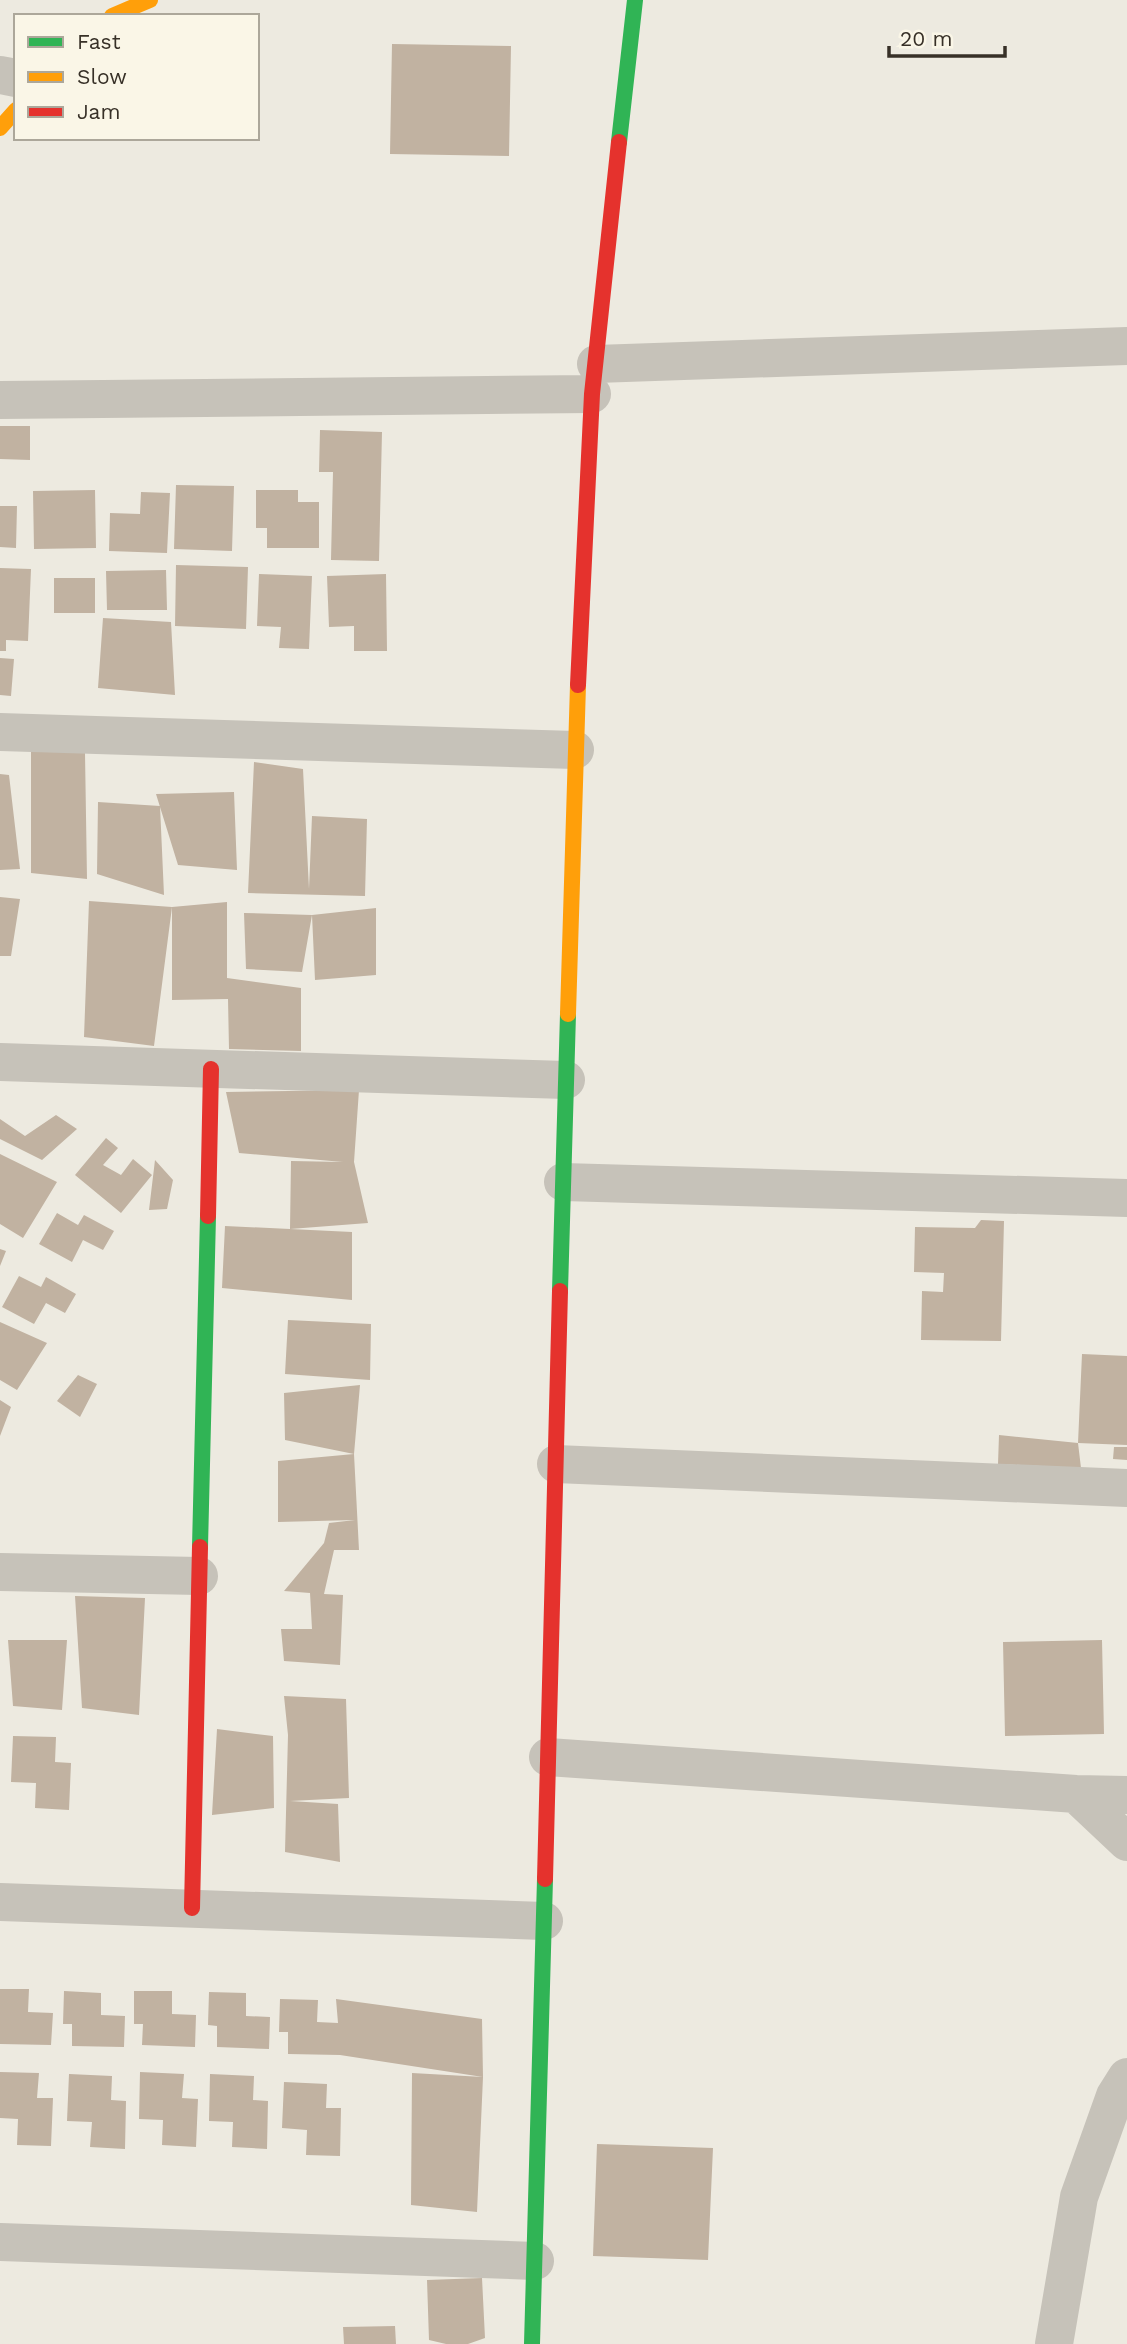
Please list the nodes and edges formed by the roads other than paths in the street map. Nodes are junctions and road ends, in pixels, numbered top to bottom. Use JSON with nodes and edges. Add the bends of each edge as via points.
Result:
{"nodes":[{"id":1,"x":150,"y":0,"type":"edge"},
{"id":2,"x":635,"y":0,"type":"edge"},
{"id":3,"x":117,"y":14,"type":"edge"},
{"id":4,"x":14,"y":112,"type":"edge"},
{"id":5,"x":0,"y":128,"type":"edge"},
{"id":6,"x":1127,"y":346,"type":"edge"},
{"id":7,"x":594,"y":379,"type":"junction"},
{"id":8,"x":0,"y":400,"type":"edge"},
{"id":9,"x":0,"y":732,"type":"edge"},
{"id":10,"x":575,"y":750,"type":"junction"},
{"id":11,"x":0,"y":1062,"type":"edge"},
{"id":12,"x":211,"y":1069,"type":"junction"},
{"id":13,"x":566,"y":1080,"type":"junction"},
{"id":14,"x":563,"y":1182,"type":"junction"},
{"id":15,"x":1127,"y":1198,"type":"edge"},
{"id":16,"x":556,"y":1464,"type":"junction"},
{"id":17,"x":1127,"y":1488,"type":"edge"},
{"id":18,"x":0,"y":1572,"type":"edge"},
{"id":19,"x":199,"y":1576,"type":"junction"},
{"id":20,"x":548,"y":1757,"type":"junction"},
{"id":21,"x":1076,"y":1794,"type":"junction"},
{"id":22,"x":1127,"y":1795,"type":"edge"},
{"id":23,"x":1127,"y":1842,"type":"edge"},
{"id":24,"x":0,"y":1902,"type":"edge"},
{"id":25,"x":192,"y":1908,"type":"junction"},
{"id":26,"x":544,"y":1921,"type":"junction"},
{"id":27,"x":1127,"y":2077,"type":"edge"},
{"id":28,"x":0,"y":2242,"type":"edge"},
{"id":29,"x":535,"y":2261,"type":"junction"},
{"id":30,"x":532,"y":2344,"type":"edge"},
{"id":31,"x":1054,"y":2344,"type":"edge"}],
"edges":[{"from":1,"to":3,"type":"street"},
{"from":2,"to":7,"type":"street"},
{"from":4,"to":5,"type":"street"},
{"from":6,"to":7,"type":"street"},
{"from":7,"to":8,"type":"street"},
{"from":7,"to":10,"type":"street"},
{"from":9,"to":10,"type":"street"},
{"from":10,"to":13,"type":"street"},
{"from":11,"to":12,"type":"street"},
{"from":12,"to":13,"type":"street"},
{"from":12,"to":19,"type":"street"},
{"from":13,"to":14,"type":"street"},
{"from":14,"to":15,"type":"street"},
{"from":14,"to":16,"type":"street"},
{"from":16,"to":17,"type":"street"},
{"from":16,"to":20,"type":"street"},
{"from":18,"to":19,"type":"street"},
{"from":19,"to":25,"type":"street"},
{"from":20,"to":21,"type":"street"},
{"from":20,"to":26,"type":"street"},
{"from":21,"to":22,"type":"street"},
{"from":21,"to":23,"type":"street"},
{"from":24,"to":25,"type":"street"},
{"from":25,"to":26,"type":"street"},
{"from":26,"to":29,"type":"street"},
{"from":27,"to":31,"type":"street","via":[[1115,2096],[1079,2197]]},
{"from":28,"to":29,"type":"street"},
{"from":29,"to":30,"type":"street"}]}
